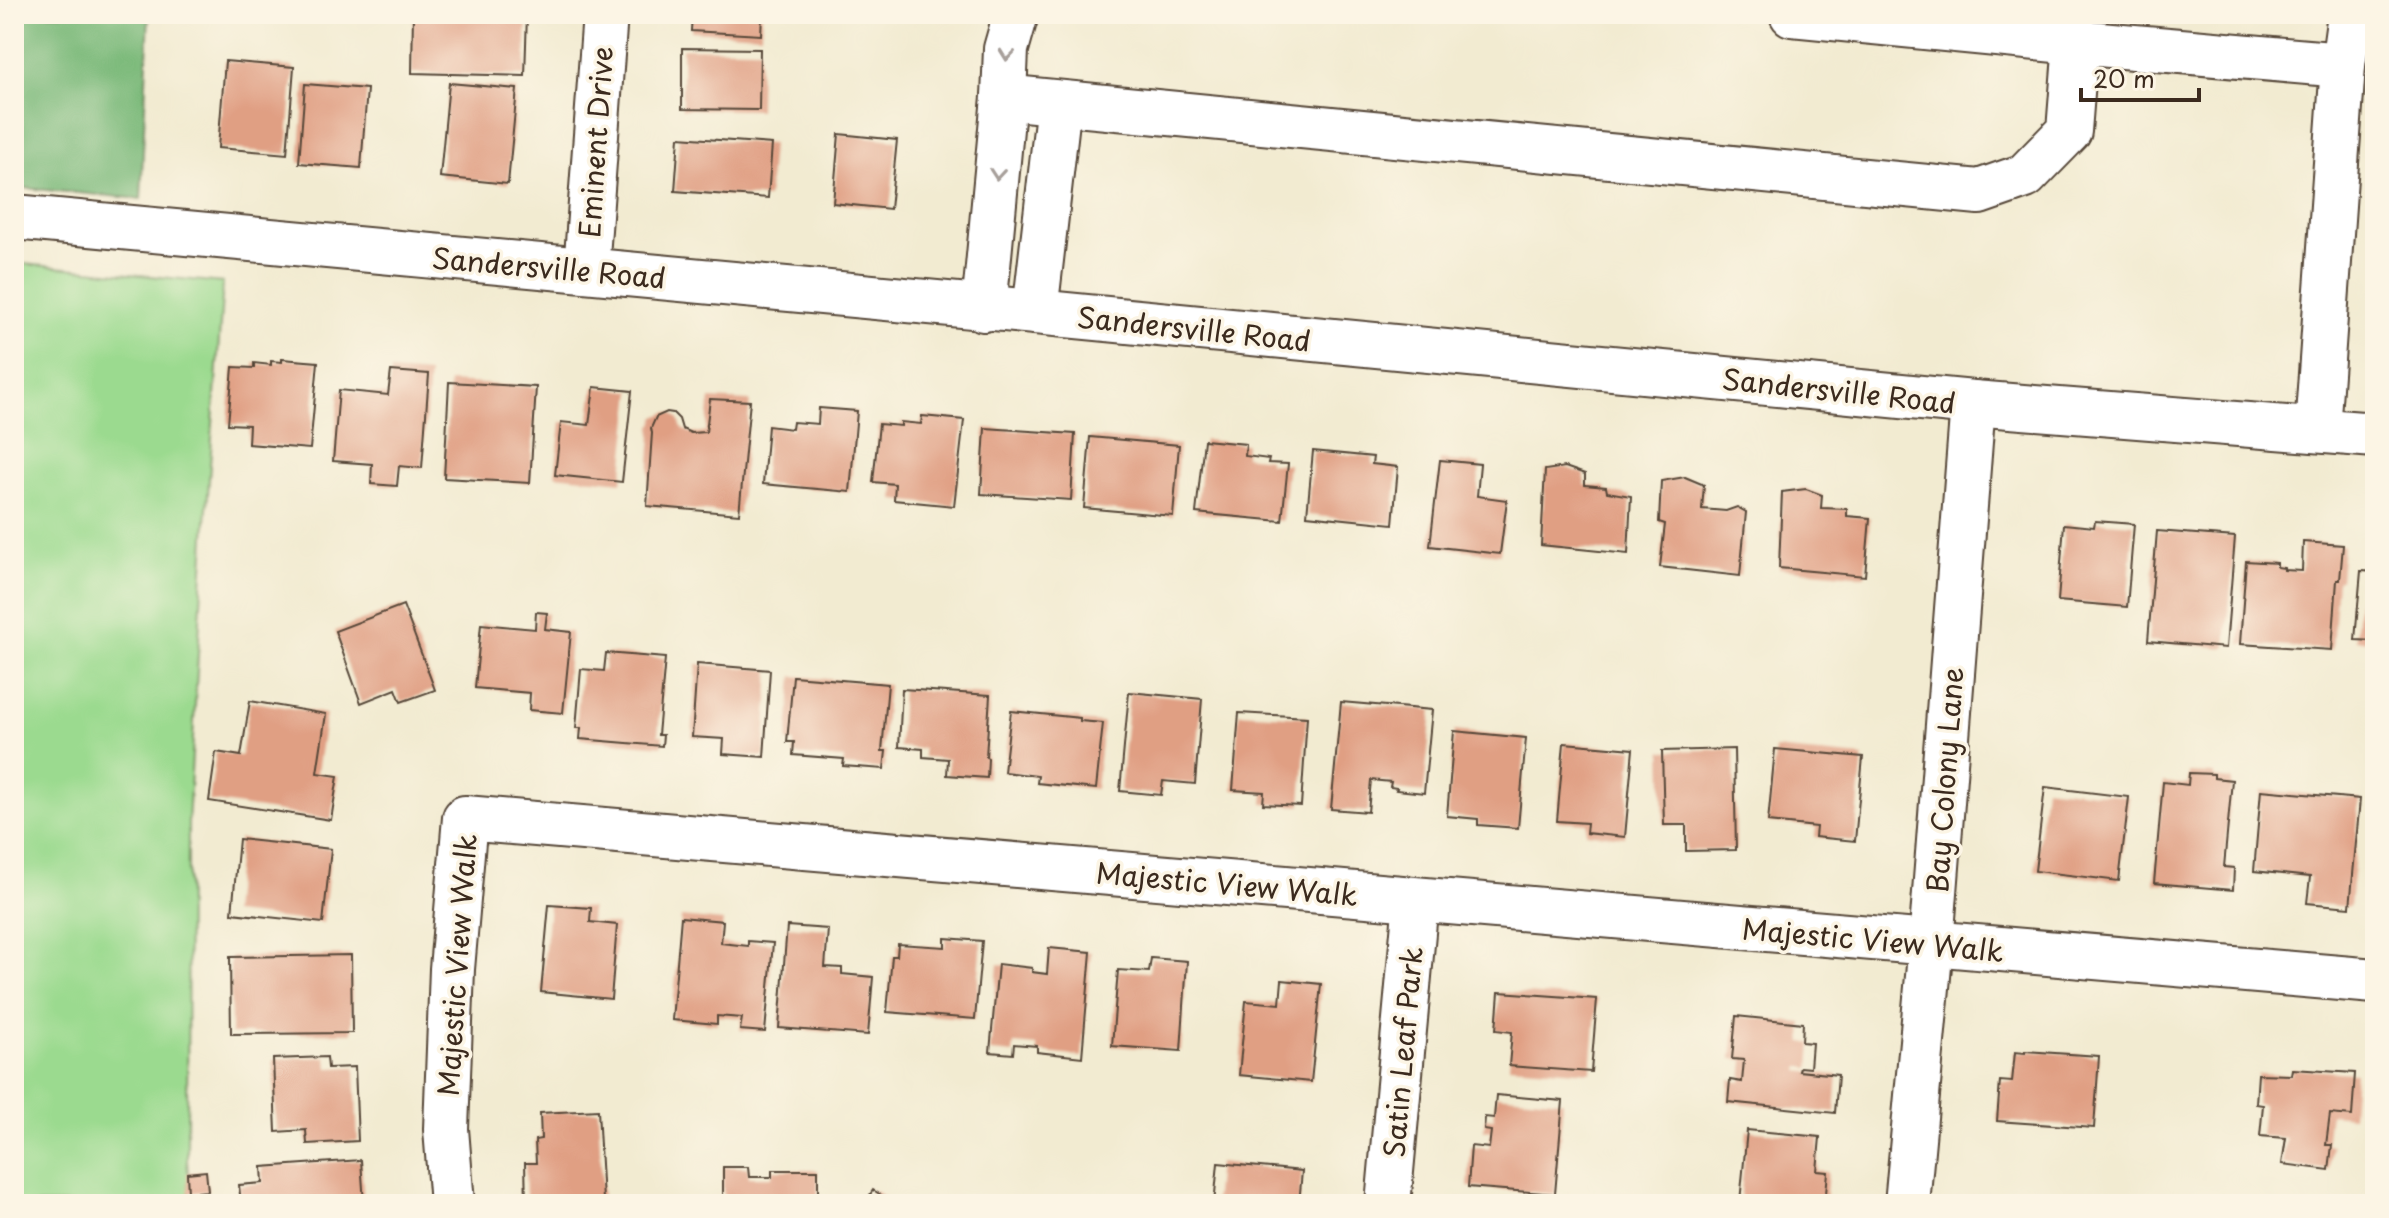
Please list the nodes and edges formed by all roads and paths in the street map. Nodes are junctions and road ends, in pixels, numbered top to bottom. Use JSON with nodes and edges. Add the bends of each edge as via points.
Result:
{"nodes":[{"id":1,"x":605,"y":14,"type":"edge"},
{"id":2,"x":1016,"y":14,"type":"edge"},
{"id":3,"x":1792,"y":14,"type":"edge"},
{"id":4,"x":2350,"y":14,"type":"edge"},
{"id":5,"x":2076,"y":42,"type":"junction"},
{"id":6,"x":2343,"y":65,"type":"junction"},
{"id":7,"x":1004,"y":97,"type":"junction"},
{"id":8,"x":1059,"y":103,"type":"junction"},
{"id":9,"x":14,"y":217,"type":"edge"},
{"id":10,"x":586,"y":270,"type":"junction"},
{"id":11,"x":984,"y":309,"type":"junction"},
{"id":12,"x":1035,"y":312,"type":"junction"},
{"id":13,"x":1973,"y":403,"type":"junction"},
{"id":14,"x":2317,"y":430,"type":"junction"},
{"id":15,"x":2375,"y":435,"type":"edge"},
{"id":16,"x":1416,"y":900,"type":"junction"},
{"id":17,"x":1931,"y":944,"type":"junction"},
{"id":18,"x":2375,"y":981,"type":"edge"},
{"id":19,"x":452,"y":1204,"type":"edge"},
{"id":20,"x":1388,"y":1204,"type":"edge"},
{"id":21,"x":1907,"y":1204,"type":"edge"}],
"edges":[{"from":1,"to":10,"type":"street","name":"Eminent Drive"},
{"from":2,"to":7,"type":"street","one_way":true,"via":[[1006,49]]},
{"from":3,"to":5,"type":"street"},
{"from":4,"to":6,"type":"street"},
{"from":5,"to":6,"type":"street"},
{"from":5,"to":8,"type":"street","via":[[2069,131],[2025,176],[1979,192]]},
{"from":6,"to":14,"type":"street"},
{"from":7,"to":8,"type":"street"},
{"from":7,"to":11,"type":"street","one_way":true},
{"from":8,"to":12,"type":"street"},
{"from":9,"to":10,"type":"street","name":"Sandersville Road"},
{"from":10,"to":11,"type":"street","name":"Sandersville Road"},
{"from":11,"to":12,"type":"street","name":"Sandersville Road"},
{"from":12,"to":13,"type":"street","name":"Sandersville Road"},
{"from":13,"to":14,"type":"street","name":"Sandersville Road"},
{"from":13,"to":17,"type":"street","name":"Bay Colony Lane"},
{"from":14,"to":15,"type":"street","name":"Sandersville Road"},
{"from":16,"to":17,"type":"street","name":"Majestic View Walk"},
{"from":16,"to":19,"type":"street","name":"Majestic View Walk","via":[[465,818],[446,1129]]},
{"from":16,"to":20,"type":"street","name":"Satin Leaf Park"},
{"from":17,"to":18,"type":"street","name":"Majestic View Walk"},
{"from":17,"to":21,"type":"street","name":"Bay Colony Lane"}]}
